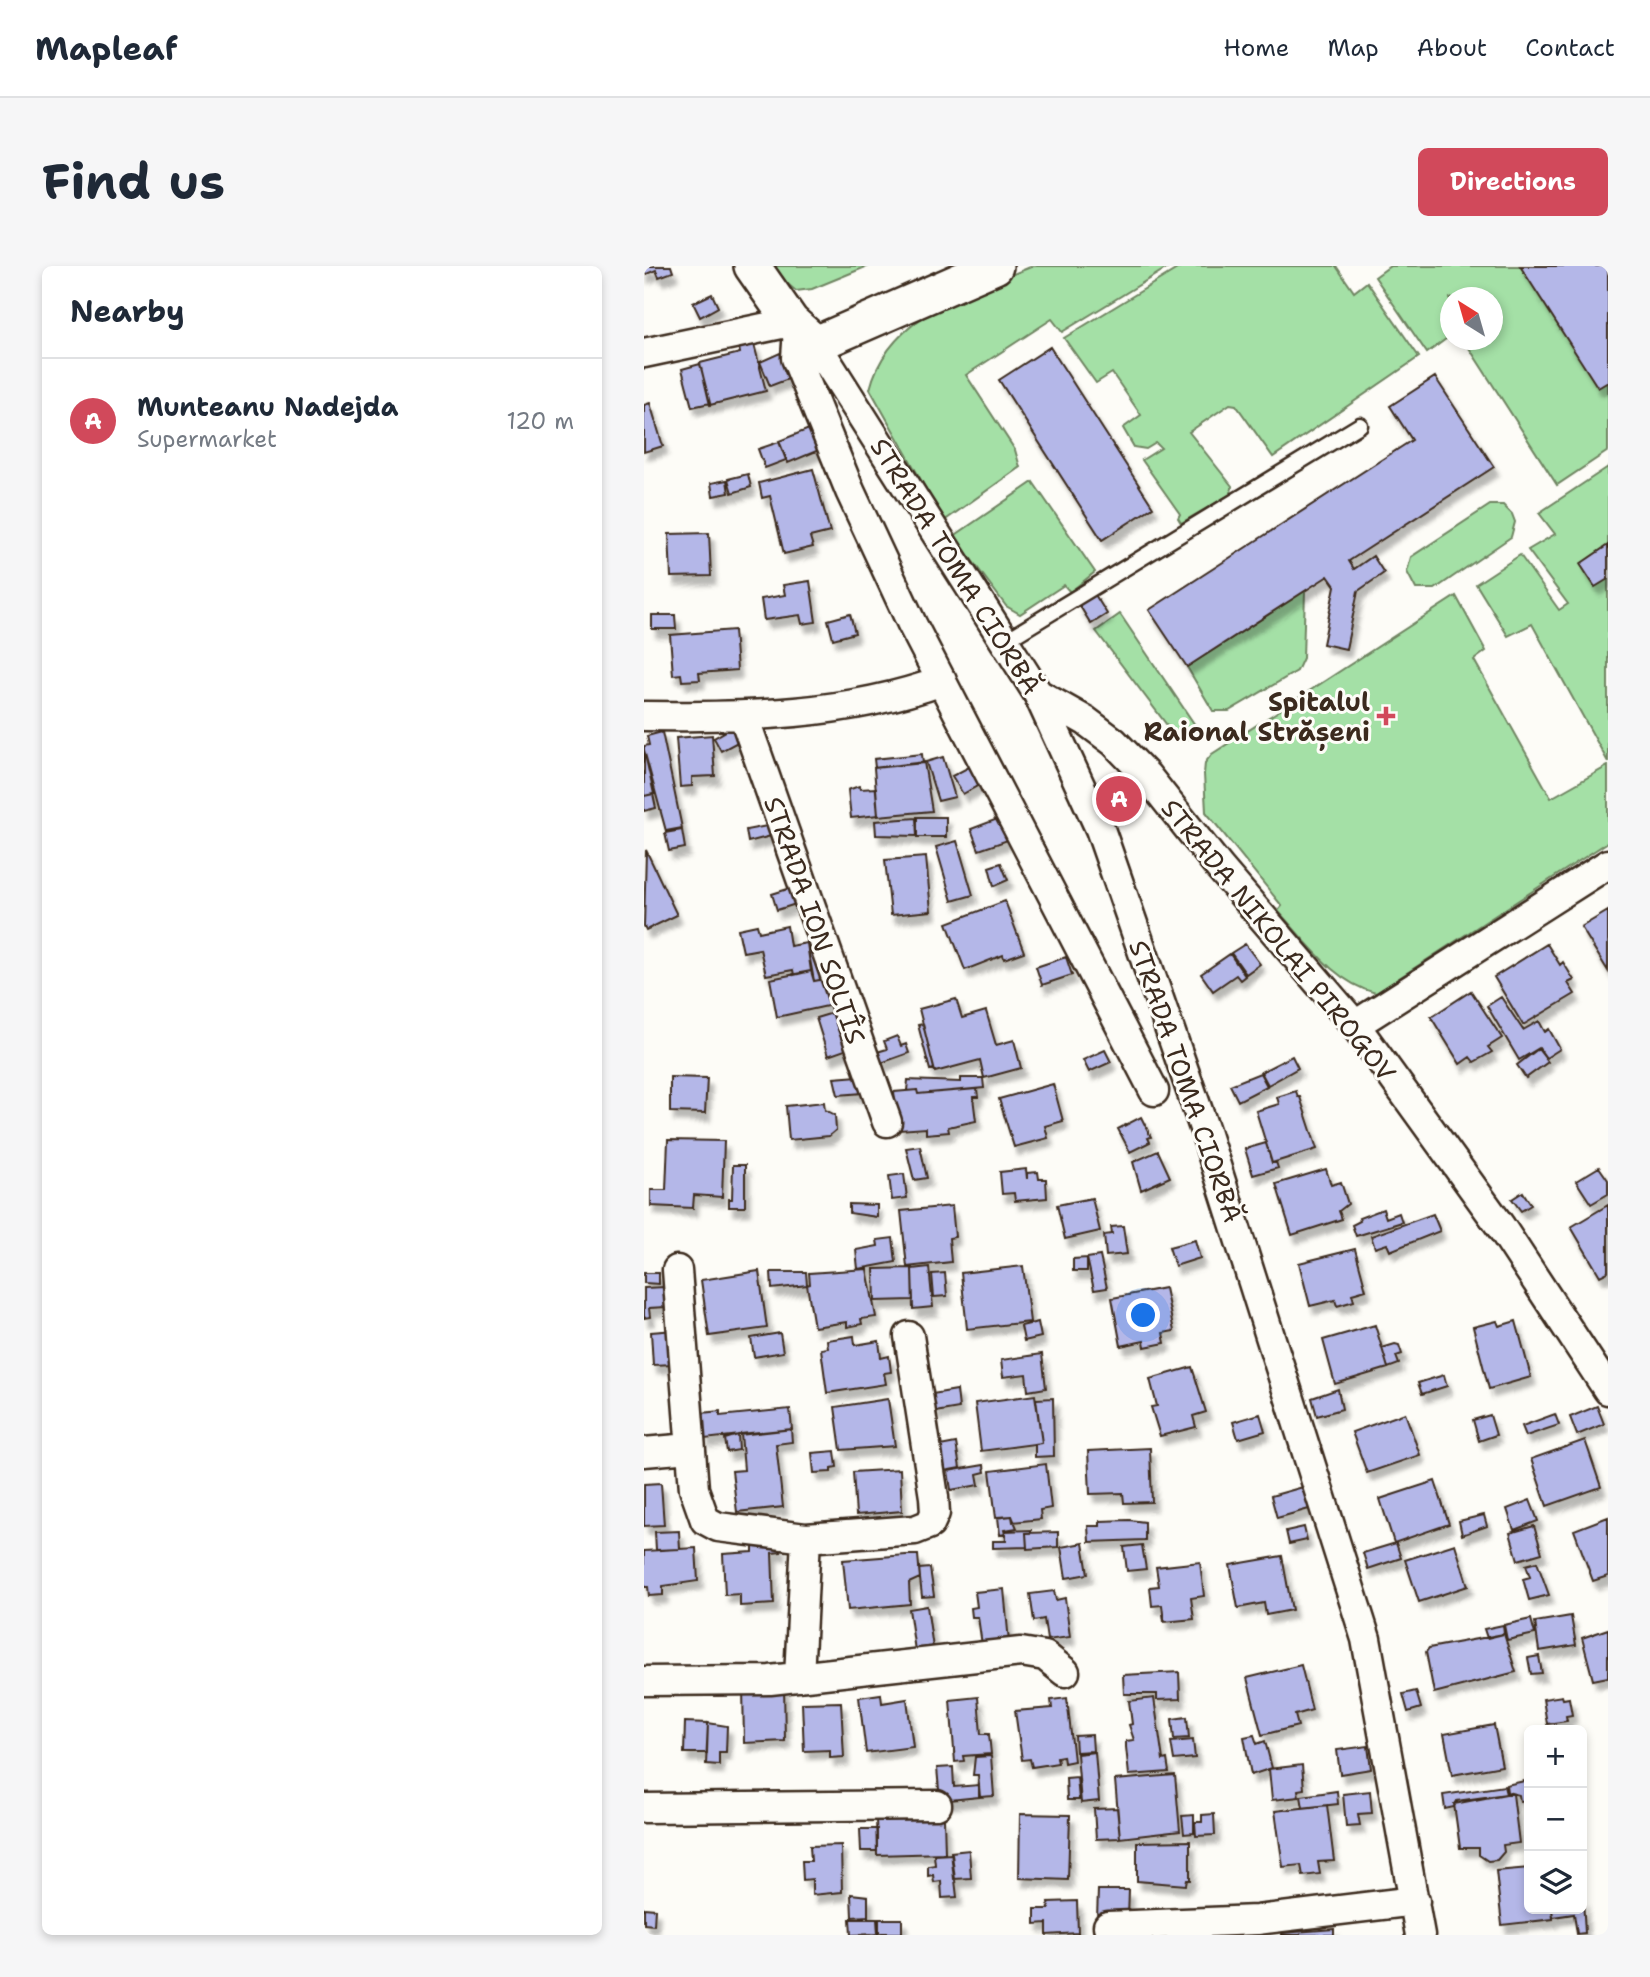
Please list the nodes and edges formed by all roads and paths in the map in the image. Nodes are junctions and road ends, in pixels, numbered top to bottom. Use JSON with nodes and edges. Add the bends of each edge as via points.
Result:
{"nodes":[{"id":1,"x":751,"y":266,"type":"edge"},
{"id":2,"x":995,"y":266,"type":"edge"},
{"id":3,"x":801,"y":332,"type":"junction"},
{"id":4,"x":644,"y":353,"type":"edge"},
{"id":5,"x":1360,"y":425,"type":"dead end"},
{"id":6,"x":1005,"y":640,"type":"junction"},
{"id":7,"x":942,"y":681,"type":"junction"},
{"id":8,"x":1038,"y":694,"type":"junction"},
{"id":9,"x":644,"y":716,"type":"edge"},
{"id":10,"x":744,"y":717,"type":"junction"},
{"id":11,"x":1608,"y":864,"type":"edge"},
{"id":12,"x":1355,"y":1025,"type":"junction"},
{"id":13,"x":1154,"y":1091,"type":"dead end"},
{"id":14,"x":887,"y":1122,"type":"dead end"},
{"id":15,"x":677,"y":1270,"type":"dead end"},
{"id":16,"x":909,"y":1336,"type":"dead end"},
{"id":17,"x":1601,"y":1362,"type":"edge"},
{"id":18,"x":1608,"y":1390,"type":"edge"},
{"id":19,"x":690,"y":1448,"type":"junction"},
{"id":20,"x":644,"y":1452,"type":"edge"},
{"id":21,"x":806,"y":1538,"type":"junction"},
{"id":22,"x":1065,"y":1672,"type":"dead end"},
{"id":23,"x":799,"y":1677,"type":"junction"},
{"id":24,"x":644,"y":1681,"type":"edge"},
{"id":25,"x":937,"y":1805,"type":"dead end"},
{"id":26,"x":644,"y":1808,"type":"edge"},
{"id":27,"x":1415,"y":1901,"type":"junction"},
{"id":28,"x":1108,"y":1926,"type":"dead end"},
{"id":29,"x":1420,"y":1935,"type":"edge"}],
"edges":[{"from":1,"to":3,"type":"street","name":"STRADA TOMA CIORBĂ"},
{"from":2,"to":3,"type":"street"},
{"from":3,"to":4,"type":"street"},
{"from":3,"to":6,"type":"street","name":"STRADA TOMA CIORBĂ"},
{"from":3,"to":7,"type":"street","name":"STRADA TOMA CIORBĂ","via":[[796,358],[850,491]]},
{"from":5,"to":6,"type":"lane"},
{"from":6,"to":8,"type":"street","name":"STRADA TOMA CIORBĂ"},
{"from":7,"to":10,"type":"street","via":[[846,708]]},
{"from":7,"to":13,"type":"street","name":"STRADA TOMA CIORBĂ"},
{"from":8,"to":12,"type":"street","name":"STRADA NIKOLAI PIROGOV","via":[[1114,742],[1147,776]]},
{"from":8,"to":27,"type":"street","name":"STRADA TOMA CIORBĂ","via":[[1100,829],[1201,1118],[1366,1639]]},
{"from":9,"to":10,"type":"street"},
{"from":10,"to":14,"type":"street","name":"STRADA ION SOLTÎS"},
{"from":11,"to":12,"type":"street"},
{"from":12,"to":17,"type":"street","name":"STRADA NIKOLAI PIROGOV"},
{"from":15,"to":19,"type":"street"},
{"from":16,"to":21,"type":"street","via":[[935,1513],[930,1524],[915,1530]]},
{"from":17,"to":18,"type":"street","name":"STRADA NIKOLAI PIROGOV"},
{"from":19,"to":20,"type":"street"},
{"from":19,"to":21,"type":"street","via":[[694,1489],[705,1520],[738,1531]]},
{"from":21,"to":23,"type":"street"},
{"from":22,"to":23,"type":"street","via":[[1045,1656],[1021,1653]]},
{"from":23,"to":24,"type":"street"},
{"from":25,"to":26,"type":"street"},
{"from":27,"to":28,"type":"street","via":[[1257,1920]]},
{"from":27,"to":29,"type":"street","name":"STRADA TOMA CIORBĂ"}]}
